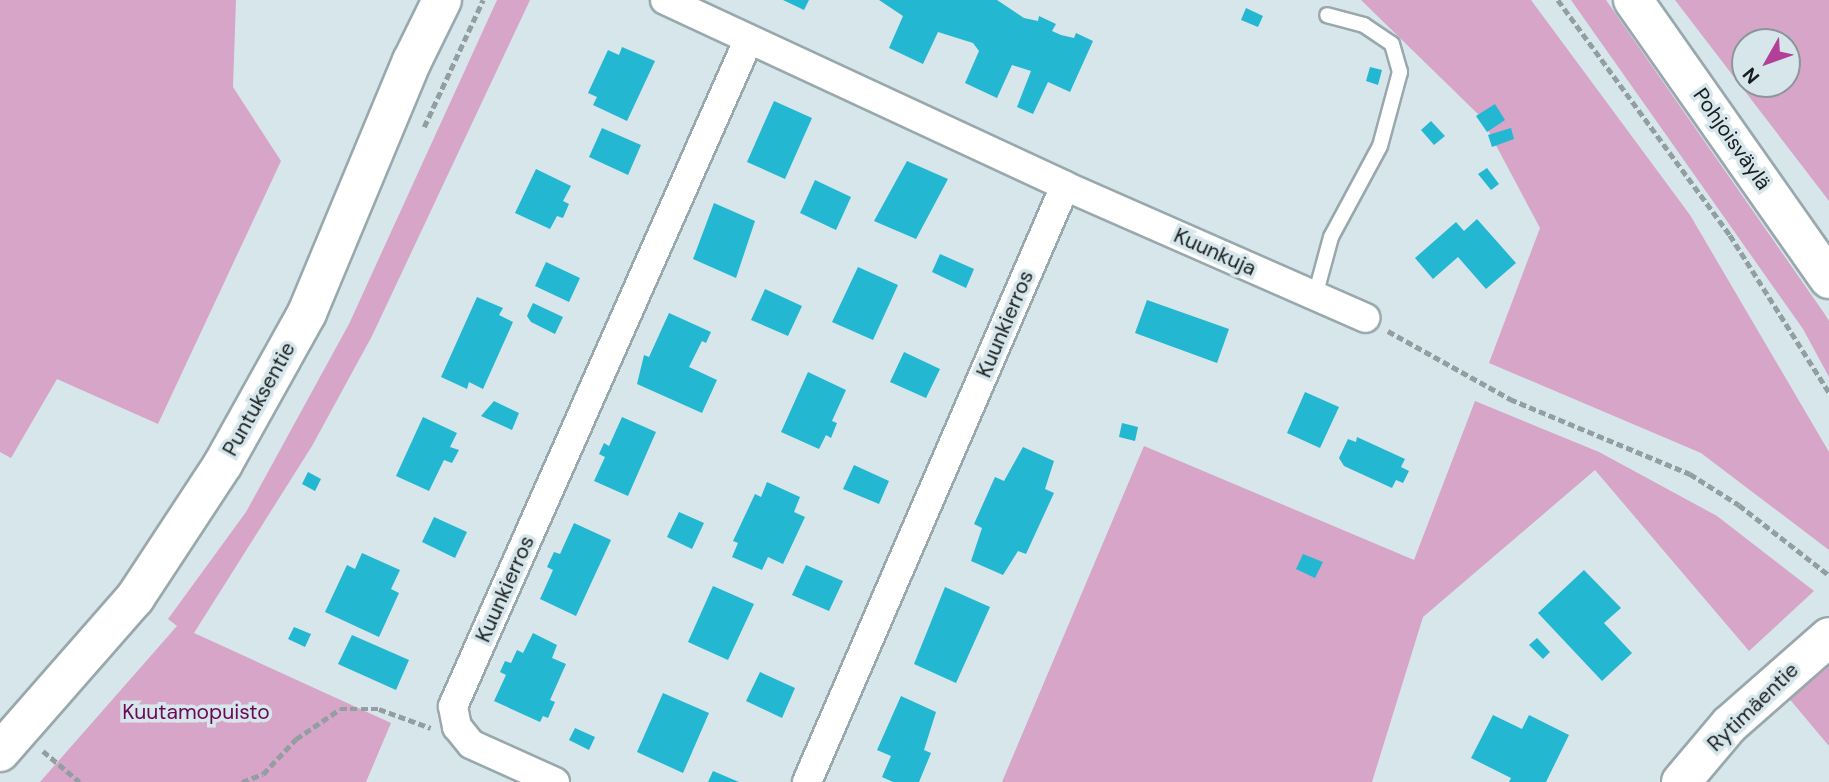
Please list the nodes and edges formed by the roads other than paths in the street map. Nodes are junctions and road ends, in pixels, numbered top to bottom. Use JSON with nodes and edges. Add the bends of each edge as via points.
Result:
{"nodes":[{"id":1,"x":442,"y":0,"type":"edge"},
{"id":2,"x":665,"y":0,"type":"edge"},
{"id":3,"x":1633,"y":0,"type":"edge"},
{"id":4,"x":1326,"y":15,"type":"dead end"},
{"id":5,"x":748,"y":41,"type":"junction"},
{"id":6,"x":1065,"y":186,"type":"junction"},
{"id":7,"x":1829,"y":279,"type":"edge"},
{"id":8,"x":1315,"y":296,"type":"junction"},
{"id":9,"x":1365,"y":318,"type":"road end"},
{"id":10,"x":1829,"y":637,"type":"edge"},
{"id":11,"x":0,"y":752,"type":"edge"},
{"id":12,"x":555,"y":782,"type":"edge"},
{"id":13,"x":807,"y":782,"type":"edge"},
{"id":14,"x":1681,"y":782,"type":"edge"}],
"edges":[{"from":1,"to":11,"type":"street","name":"Puntuksentie","via":[[307,313],[223,464],[135,598]]},
{"from":2,"to":5,"type":"street"},
{"from":3,"to":7,"type":"street","name":"Pohjoisväylä"},
{"from":4,"to":8,"type":"lane","via":[[1364,24],[1392,44],[1400,72],[1380,146],[1331,237]]},
{"from":5,"to":6,"type":"street"},
{"from":5,"to":12,"type":"street","name":"Kuunkierros","via":[[453,706],[457,727],[471,744]]},
{"from":6,"to":8,"type":"street","name":"Kuunkuja"},
{"from":6,"to":13,"type":"street","name":"Kuunkierros"},
{"from":8,"to":9,"type":"street","name":"Kuunkuja"},
{"from":10,"to":14,"type":"street","name":"Rytimäentie","via":[[1729,725]]}]}
